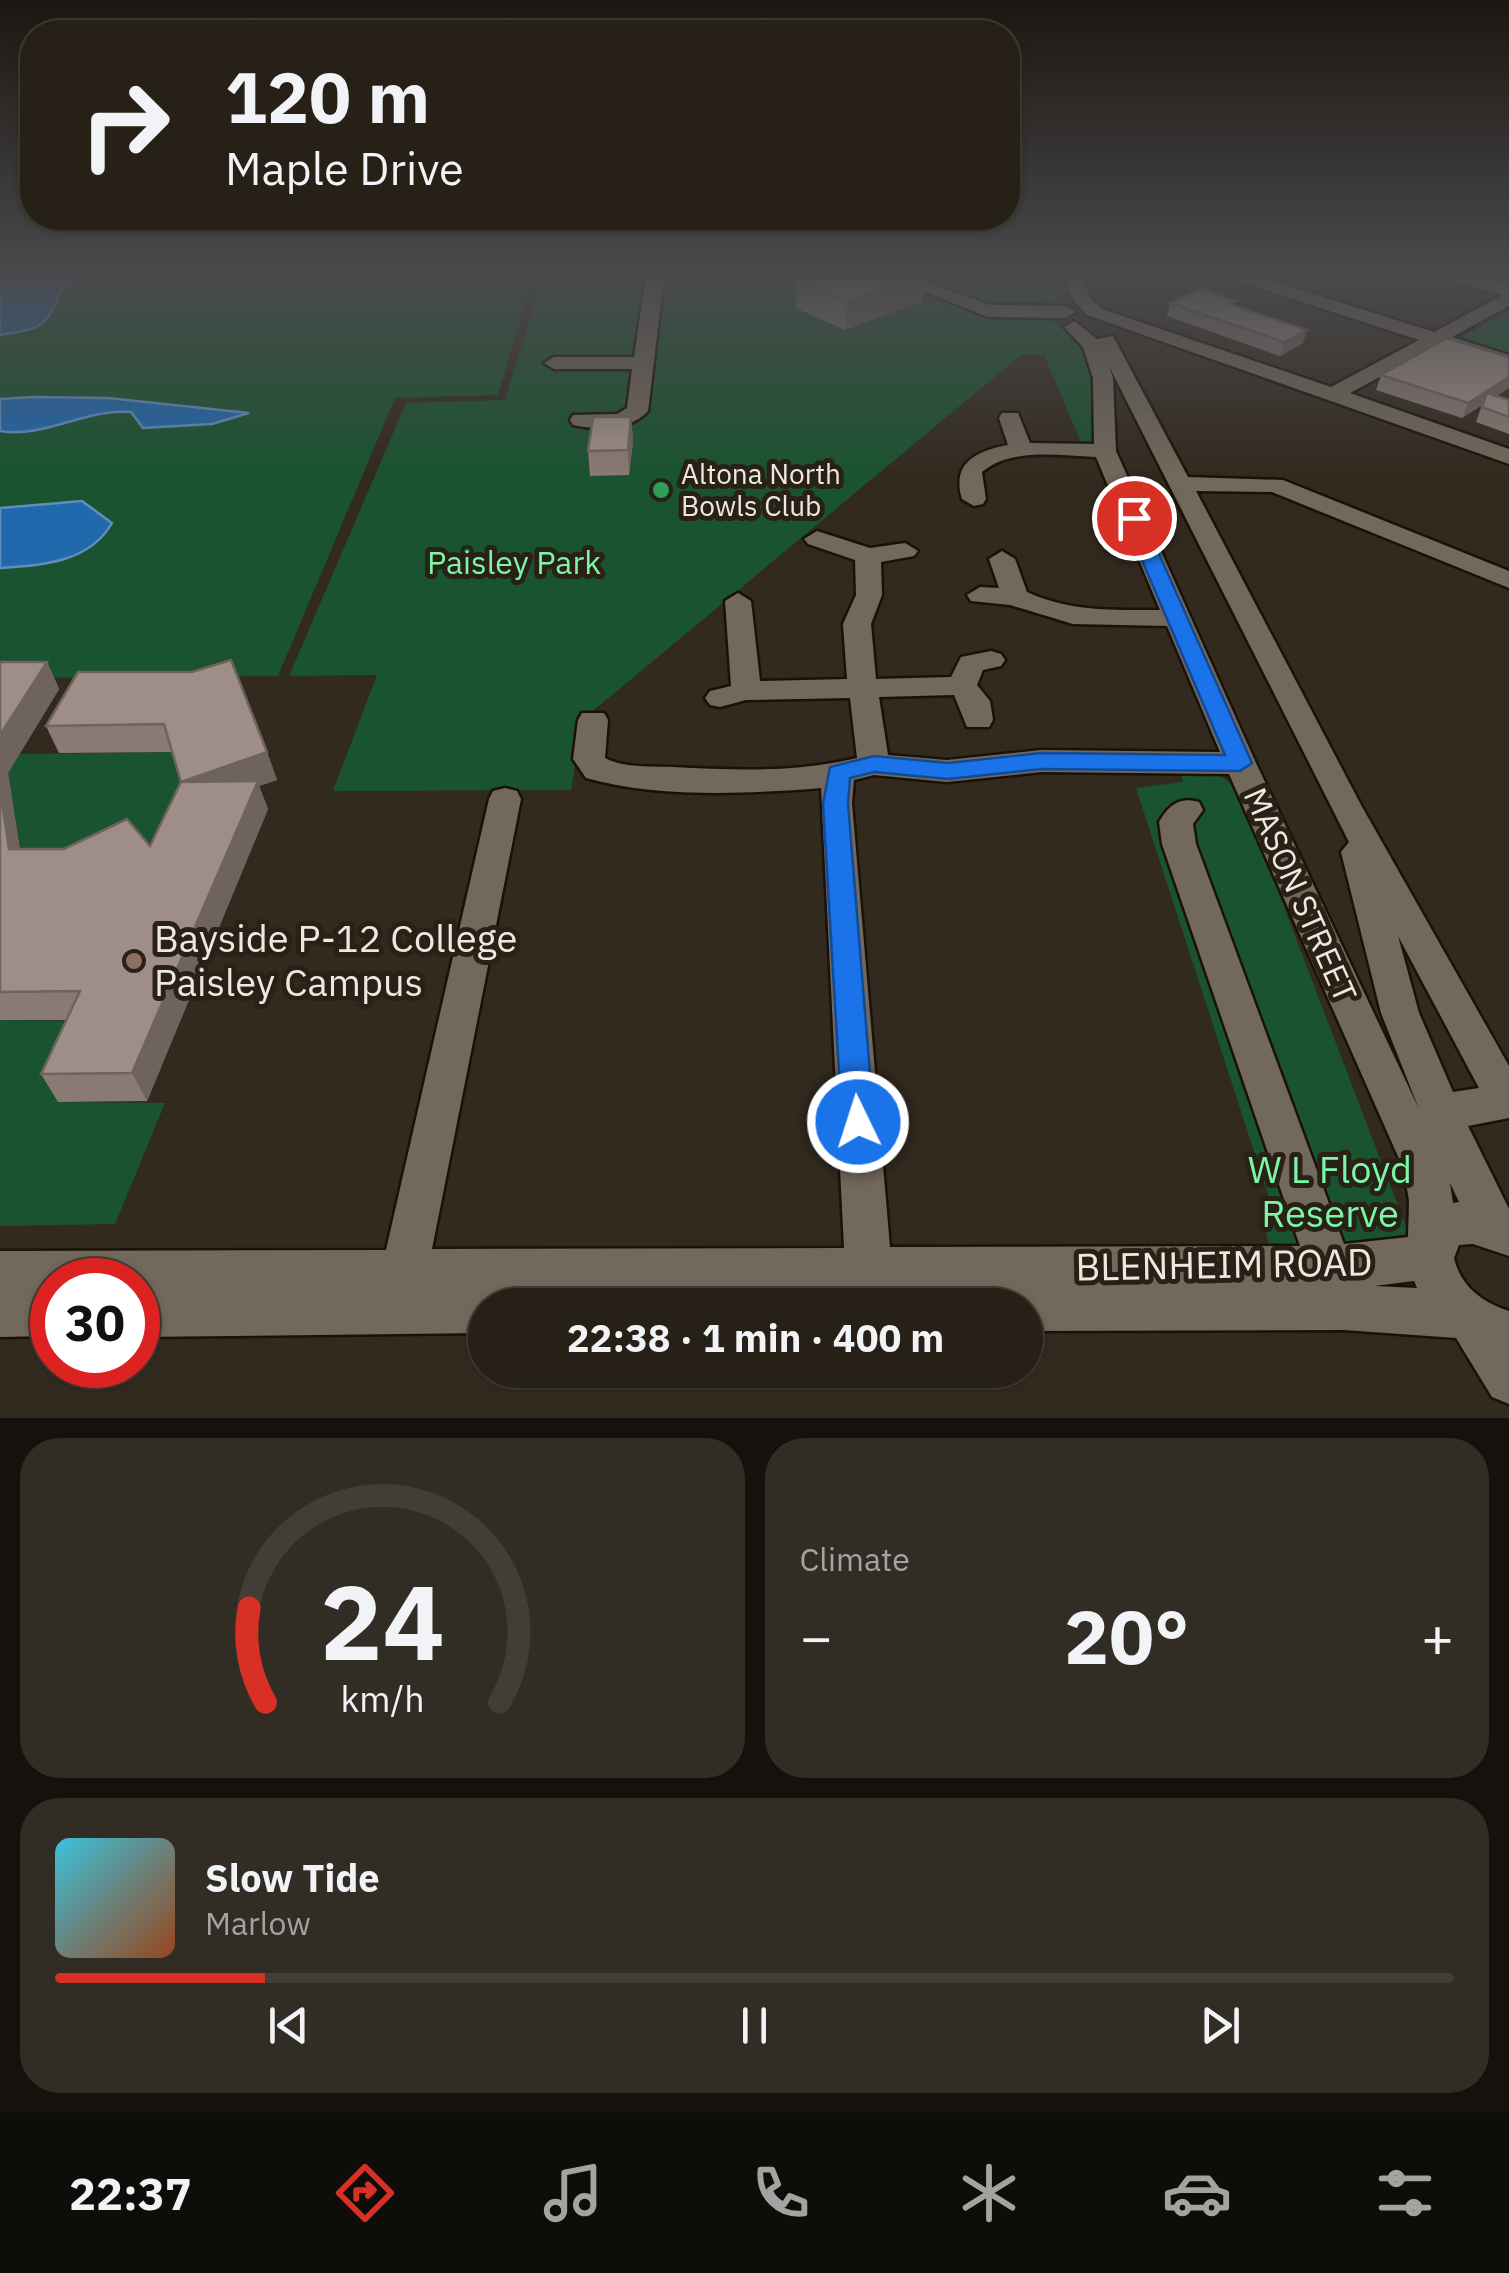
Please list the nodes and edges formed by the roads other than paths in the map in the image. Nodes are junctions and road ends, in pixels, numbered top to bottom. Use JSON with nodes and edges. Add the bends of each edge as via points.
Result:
{"nodes":[{"id":1,"x":647,"y":343,"type":"edge"},
{"id":2,"x":1092,"y":343,"type":"edge"},
{"id":3,"x":1103,"y":343,"type":"edge"},
{"id":4,"x":1188,"y":343,"type":"edge"},
{"id":5,"x":1428,"y":343,"type":"edge"},
{"id":6,"x":1449,"y":343,"type":"edge"},
{"id":7,"x":1509,"y":362,"type":"edge"},
{"id":8,"x":554,"y":363,"type":"dead end"},
{"id":9,"x":645,"y":363,"type":"junction"},
{"id":10,"x":1334,"y":394,"type":"junction"},
{"id":11,"x":1010,"y":418,"type":"dead end"},
{"id":12,"x":581,"y":420,"type":"dead end"},
{"id":13,"x":1156,"y":437,"type":"junction"},
{"id":14,"x":1104,"y":440,"type":"junction"},
{"id":15,"x":1022,"y":450,"type":"junction"},
{"id":16,"x":1509,"y":457,"type":"edge"},
{"id":17,"x":1182,"y":484,"type":"junction"},
{"id":18,"x":974,"y":499,"type":"dead end"},
{"id":19,"x":817,"y":538,"type":"dead end"},
{"id":20,"x":904,"y":551,"type":"dead end"},
{"id":21,"x":868,"y":556,"type":"junction"},
{"id":22,"x":1002,"y":559,"type":"dead end"},
{"id":23,"x":1509,"y":580,"type":"edge"},
{"id":24,"x":980,"y":595,"type":"dead end"},
{"id":25,"x":1015,"y":597,"type":"junction"},
{"id":26,"x":738,"y":601,"type":"dead end"},
{"id":27,"x":1176,"y":618,"type":"junction"},
{"id":28,"x":991,"y":660,"type":"dead end"},
{"id":29,"x":962,"y":686,"type":"junction"},
{"id":30,"x":864,"y":688,"type":"junction"},
{"id":31,"x":593,"y":720,"type":"dead end"},
{"id":32,"x":978,"y":720,"type":"dead end"},
{"id":33,"x":1240,"y":763,"type":"junction"},
{"id":34,"x":856,"y":768,"type":"junction"},
{"id":35,"x":505,"y":800,"type":"dead end"},
{"id":36,"x":1346,"y":804,"type":"junction"},
{"id":37,"x":1187,"y":810,"type":"dead end"},
{"id":38,"x":1508,"y":1103,"type":"edge"},
{"id":39,"x":1442,"y":1112,"type":"junction"},
{"id":40,"x":1502,"y":1232,"type":"edge"},
{"id":41,"x":1430,"y":1251,"type":"junction"},
{"id":42,"x":0,"y":1274,"type":"edge"},
{"id":43,"x":870,"y":1287,"type":"edge"},
{"id":44,"x":1338,"y":1287,"type":"junction"},
{"id":45,"x":400,"y":1292,"type":"junction"},
{"id":46,"x":468,"y":1306,"type":"edge"},
{"id":47,"x":1043,"y":1307,"type":"edge"},
{"id":48,"x":160,"y":1310,"type":"edge"},
{"id":49,"x":0,"y":1313,"type":"edge"},
{"id":50,"x":30,"y":1313,"type":"edge"},
{"id":51,"x":1484,"y":1325,"type":"edge"},
{"id":52,"x":1509,"y":1380,"type":"edge"}],
"edges":[{"from":1,"to":9,"type":"street"},
{"from":2,"to":14,"type":"street","name":"MASON STREET","via":[[1103,378]]},
{"from":3,"to":13,"type":"street","name":"MASON STREET"},
{"from":4,"to":10,"type":"street"},
{"from":5,"to":10,"type":"street"},
{"from":6,"to":7,"type":"street"},
{"from":8,"to":9,"type":"street"},
{"from":9,"to":12,"type":"street","via":[[637,412],[610,422]]},
{"from":10,"to":16,"type":"street"},
{"from":11,"to":15,"type":"street"},
{"from":13,"to":14,"type":"street","via":[[1135,426]]},
{"from":13,"to":17,"type":"street","name":"MASON STREET"},
{"from":14,"to":15,"type":"street"},
{"from":14,"to":27,"type":"street","name":"MASON STREET"},
{"from":15,"to":18,"type":"street","via":[[994,454],[972,468]]},
{"from":17,"to":23,"type":"street","via":[[1274,485]]},
{"from":17,"to":36,"type":"street","name":"MASON STREET"},
{"from":19,"to":21,"type":"street"},
{"from":20,"to":21,"type":"street"},
{"from":21,"to":30,"type":"street","via":[[870,595],[857,624]]},
{"from":22,"to":25,"type":"street"},
{"from":24,"to":25,"type":"street"},
{"from":25,"to":27,"type":"street","via":[[1081,618]]},
{"from":26,"to":30,"type":"street","via":[[733,694]]},
{"from":27,"to":33,"type":"street","name":"MASON STREET"},
{"from":28,"to":29,"type":"street","via":[[972,663]]},
{"from":29,"to":30,"type":"street"},
{"from":29,"to":32,"type":"street","via":[[975,701]]},
{"from":30,"to":34,"type":"street"},
{"from":31,"to":34,"type":"street","via":[[589,759],[598,770],[764,782]]},
{"from":33,"to":34,"type":"street"},
{"from":33,"to":41,"type":"street","name":"MASON STREET","via":[[1426,1170]]},
{"from":34,"to":43,"type":"street","via":[[836,804]]},
{"from":35,"to":45,"type":"street"},
{"from":36,"to":38,"type":"street","name":"MASON STREET"},
{"from":36,"to":39,"type":"street","name":"MASON STREET","via":[[1400,1013]]},
{"from":37,"to":44,"type":"street","via":[[1176,822],[1179,844]]},
{"from":38,"to":39,"type":"street","name":"MASON STREET"},
{"from":39,"to":40,"type":"street","name":"MASON STREET"},
{"from":40,"to":41,"type":"street","via":[[1461,1222],[1436,1234]]},
{"from":41,"to":44,"type":"street","name":"BLENHEIM ROAD"},
{"from":41,"to":51,"type":"street","via":[[1439,1288]]},
{"from":42,"to":45,"type":"street","name":"BLENHEIM ROAD"},
{"from":43,"to":44,"type":"street","name":"BLENHEIM ROAD"},
{"from":43,"to":45,"type":"street","name":"BLENHEIM ROAD"},
{"from":44,"to":47,"type":"street","name":"BLENHEIM ROAD"},
{"from":44,"to":51,"type":"street","name":"BLENHEIM ROAD"},
{"from":45,"to":46,"type":"street","name":"BLENHEIM ROAD"},
{"from":45,"to":48,"type":"street","name":"BLENHEIM ROAD"},
{"from":49,"to":50,"type":"street"},
{"from":51,"to":52,"type":"street"}]}
